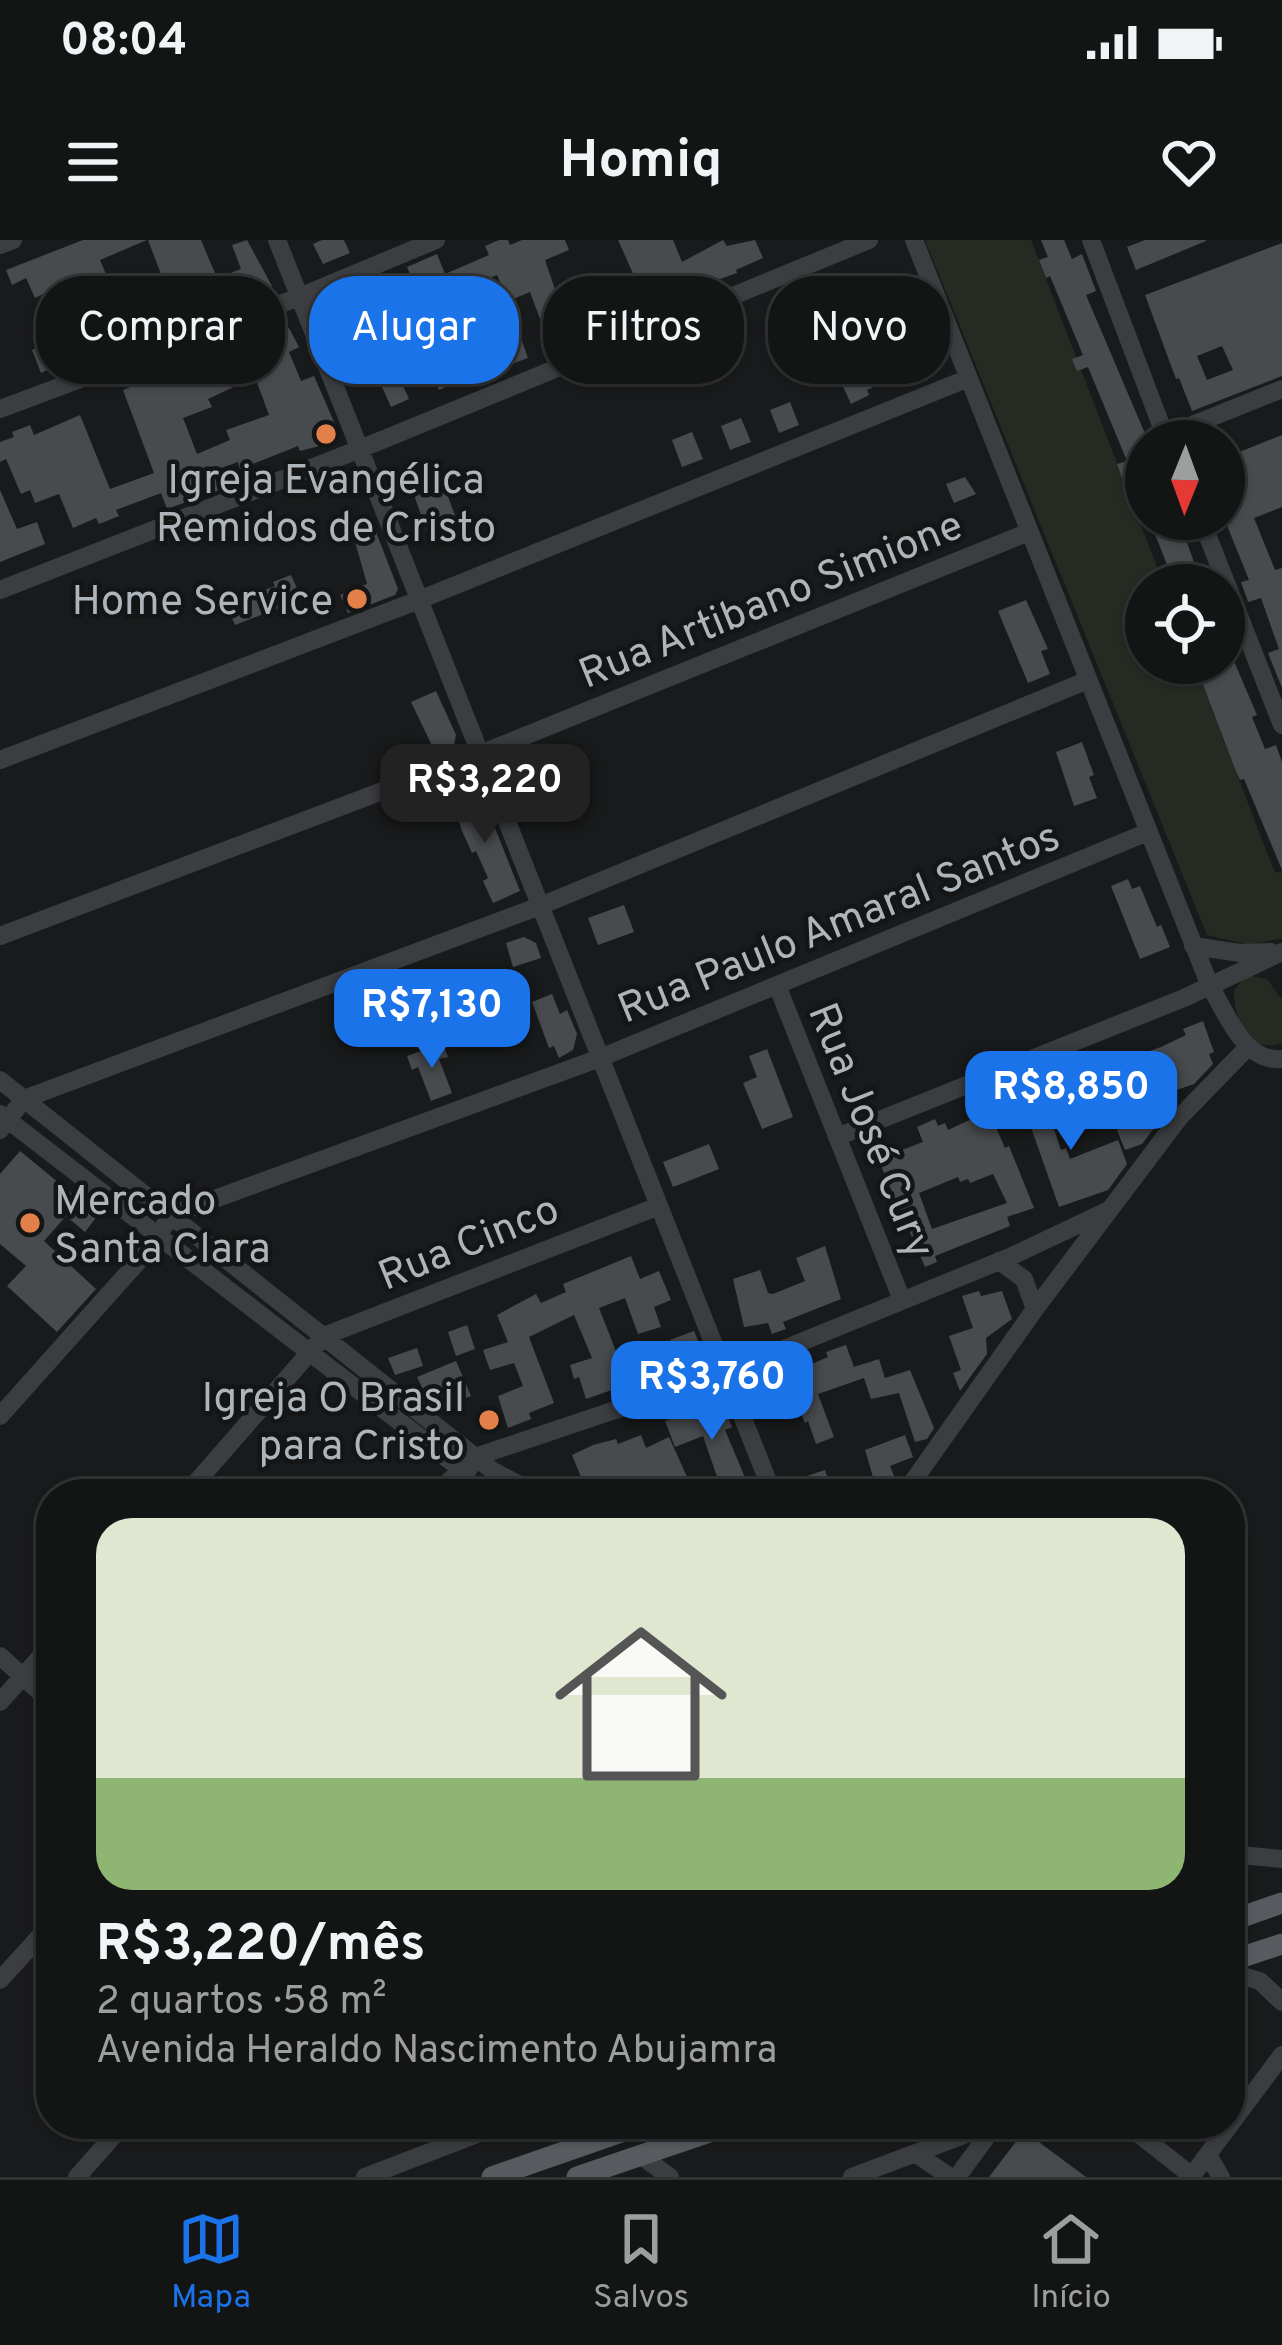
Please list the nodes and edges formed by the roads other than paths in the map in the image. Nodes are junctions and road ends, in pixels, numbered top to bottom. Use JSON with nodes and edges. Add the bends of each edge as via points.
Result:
{"nodes":[{"id":1,"x":13,"y":240,"type":"edge"},
{"id":2,"x":277,"y":240,"type":"edge"},
{"id":3,"x":436,"y":240,"type":"edge"},
{"id":4,"x":868,"y":240,"type":"edge"},
{"id":5,"x":914,"y":240,"type":"edge"},
{"id":6,"x":1091,"y":240,"type":"edge"},
{"id":7,"x":0,"y":245,"type":"edge"},
{"id":8,"x":299,"y":296,"type":"junction"},
{"id":9,"x":969,"y":378,"type":"junction"},
{"id":10,"x":1282,"y":389,"type":"edge"},
{"id":11,"x":0,"y":409,"type":"edge"},
{"id":12,"x":1159,"y":420,"type":"edge"},
{"id":13,"x":1209,"y":420,"type":"edge"},
{"id":14,"x":360,"y":449,"type":"junction"},
{"id":15,"x":1029,"y":532,"type":"junction"},
{"id":16,"x":1210,"y":540,"type":"edge"},
{"id":17,"x":0,"y":590,"type":"edge"},
{"id":18,"x":419,"y":600,"type":"junction"},
{"id":19,"x":1088,"y":680,"type":"junction"},
{"id":20,"x":1279,"y":711,"type":"edge"},
{"id":21,"x":480,"y":754,"type":"junction"},
{"id":22,"x":0,"y":760,"type":"edge"},
{"id":23,"x":1148,"y":832,"type":"junction"},
{"id":24,"x":540,"y":906,"type":"junction"},
{"id":25,"x":0,"y":936,"type":"edge"},
{"id":26,"x":1193,"y":946,"type":"junction"},
{"id":27,"x":1282,"y":952,"type":"edge"},
{"id":28,"x":777,"y":985,"type":"junction"},
{"id":29,"x":1210,"y":986,"type":"junction"},
{"id":30,"x":1247,"y":1048,"type":"junction"},
{"id":31,"x":600,"y":1058,"type":"junction"},
{"id":32,"x":1282,"y":1060,"type":"edge"},
{"id":33,"x":0,"y":1080,"type":"edge"},
{"id":34,"x":25,"y":1099,"type":"junction"},
{"id":35,"x":3,"y":1122,"type":"edge"},
{"id":36,"x":837,"y":1137,"type":"junction"},
{"id":37,"x":659,"y":1206,"type":"junction"},
{"id":38,"x":1108,"y":1210,"type":"junction"},
{"id":39,"x":171,"y":1215,"type":"junction"},
{"id":40,"x":159,"y":1236,"type":"junction"},
{"id":41,"x":999,"y":1261,"type":"junction"},
{"id":42,"x":902,"y":1300,"type":"junction"},
{"id":43,"x":1035,"y":1309,"type":"junction"},
{"id":44,"x":324,"y":1336,"type":"junction"},
{"id":45,"x":310,"y":1353,"type":"junction"},
{"id":46,"x":725,"y":1372,"type":"junction"},
{"id":47,"x":0,"y":1416,"type":"edge"},
{"id":48,"x":468,"y":1462,"type":"junction"},
{"id":49,"x":198,"y":1479,"type":"edge"},
{"id":50,"x":450,"y":1479,"type":"edge"},
{"id":51,"x":508,"y":1479,"type":"edge"},
{"id":52,"x":767,"y":1479,"type":"edge"},
{"id":53,"x":915,"y":1479,"type":"edge"},
{"id":54,"x":0,"y":1656,"type":"edge"},
{"id":55,"x":36,"y":1662,"type":"edge"},
{"id":56,"x":23,"y":1677,"type":"junction"},
{"id":57,"x":36,"y":1689,"type":"edge"},
{"id":58,"x":0,"y":1702,"type":"edge"},
{"id":59,"x":1245,"y":1855,"type":"edge"},
{"id":60,"x":1282,"y":1859,"type":"edge"},
{"id":61,"x":1282,"y":1903,"type":"edge"},
{"id":62,"x":1245,"y":1916,"type":"edge"},
{"id":63,"x":36,"y":1940,"type":"edge"},
{"id":64,"x":1282,"y":1944,"type":"edge"},
{"id":65,"x":1245,"y":1956,"type":"edge"},
{"id":66,"x":1245,"y":1976,"type":"edge"},
{"id":67,"x":0,"y":1980,"type":"edge"},
{"id":68,"x":1282,"y":2002,"type":"edge"},
{"id":69,"x":1282,"y":2055,"type":"edge"},
{"id":70,"x":1245,"y":2105,"type":"edge"},
{"id":71,"x":111,"y":2139,"type":"edge"},
{"id":72,"x":464,"y":2139,"type":"edge"},
{"id":73,"x":601,"y":2139,"type":"edge"},
{"id":74,"x":688,"y":2139,"type":"edge"},
{"id":75,"x":953,"y":2139,"type":"edge"},
{"id":76,"x":982,"y":2139,"type":"edge"},
{"id":77,"x":1145,"y":2139,"type":"edge"},
{"id":78,"x":1220,"y":2139,"type":"edge"},
{"id":79,"x":915,"y":2153,"type":"junction"},
{"id":80,"x":640,"y":2155,"type":"junction"},
{"id":81,"x":1208,"y":2155,"type":"junction"},
{"id":82,"x":877,"y":2173,"type":"edge"},
{"id":83,"x":77,"y":2177,"type":"edge"},
{"id":84,"x":365,"y":2177,"type":"edge"},
{"id":85,"x":492,"y":2177,"type":"edge"},
{"id":86,"x":578,"y":2177,"type":"edge"},
{"id":87,"x":670,"y":2177,"type":"edge"},
{"id":88,"x":852,"y":2177,"type":"edge"},
{"id":89,"x":953,"y":2177,"type":"edge"},
{"id":90,"x":1192,"y":2177,"type":"edge"},
{"id":91,"x":1221,"y":2177,"type":"edge"}],
"edges":[{"from":1,"to":7,"type":"street"},
{"from":2,"to":8,"type":"street"},
{"from":3,"to":8,"type":"street"},
{"from":4,"to":14,"type":"street"},
{"from":5,"to":9,"type":"street"},
{"from":6,"to":12,"type":"street"},
{"from":8,"to":11,"type":"street"},
{"from":8,"to":14,"type":"street"},
{"from":9,"to":15,"type":"street"},
{"from":9,"to":18,"type":"street"},
{"from":10,"to":13,"type":"street"},
{"from":14,"to":17,"type":"street"},
{"from":14,"to":18,"type":"street"},
{"from":15,"to":19,"type":"street"},
{"from":15,"to":21,"type":"street","name":"Rua Artibano Simione"},
{"from":16,"to":20,"type":"street"},
{"from":18,"to":21,"type":"street"},
{"from":18,"to":22,"type":"street"},
{"from":19,"to":23,"type":"street"},
{"from":19,"to":24,"type":"street"},
{"from":21,"to":24,"type":"street"},
{"from":21,"to":25,"type":"street","name":"Rua Artibano Simione"},
{"from":23,"to":26,"type":"street"},
{"from":23,"to":28,"type":"street","name":"Rua Paulo Amaral Santos"},
{"from":24,"to":31,"type":"street"},
{"from":24,"to":34,"type":"street"},
{"from":26,"to":27,"type":"street"},
{"from":26,"to":29,"type":"street"},
{"from":27,"to":29,"type":"street"},
{"from":28,"to":31,"type":"street","name":"Rua Paulo Amaral Santos"},
{"from":28,"to":36,"type":"street","name":"Rua José Cury"},
{"from":29,"to":30,"type":"street"},
{"from":29,"to":36,"type":"street"},
{"from":30,"to":32,"type":"street"},
{"from":30,"to":38,"type":"street","via":[[1178,1118]]},
{"from":31,"to":37,"type":"street"},
{"from":31,"to":39,"type":"street","name":"Rua Paulo Amaral Santos"},
{"from":33,"to":34,"type":"street"},
{"from":34,"to":35,"type":"street"},
{"from":34,"to":39,"type":"street"},
{"from":35,"to":40,"type":"street"},
{"from":36,"to":42,"type":"street","name":"Rua José Cury"},
{"from":37,"to":44,"type":"street","name":"Rua Cinco"},
{"from":37,"to":46,"type":"street"},
{"from":38,"to":41,"type":"street"},
{"from":38,"to":43,"type":"street"},
{"from":39,"to":40,"type":"street"},
{"from":39,"to":44,"type":"street"},
{"from":40,"to":45,"type":"street"},
{"from":40,"to":47,"type":"street"},
{"from":41,"to":42,"type":"street"},
{"from":41,"to":43,"type":"street","via":[[1024,1279]]},
{"from":42,"to":46,"type":"street"},
{"from":43,"to":53,"type":"street"},
{"from":44,"to":45,"type":"street","name":"Rua Cinco"},
{"from":44,"to":48,"type":"street"},
{"from":45,"to":48,"type":"street"},
{"from":45,"to":49,"type":"street","name":"Rua Cinco"},
{"from":46,"to":48,"type":"street"},
{"from":46,"to":52,"type":"street"},
{"from":48,"to":50,"type":"street"},
{"from":48,"to":51,"type":"street"},
{"from":54,"to":56,"type":"street"},
{"from":55,"to":56,"type":"street"},
{"from":56,"to":57,"type":"street"},
{"from":56,"to":58,"type":"street"},
{"from":59,"to":60,"type":"street"},
{"from":61,"to":62,"type":"main road"},
{"from":63,"to":67,"type":"street"},
{"from":64,"to":65,"type":"main road"},
{"from":66,"to":68,"type":"street"},
{"from":69,"to":70,"type":"street"},
{"from":71,"to":83,"type":"street"},
{"from":72,"to":84,"type":"street"},
{"from":73,"to":85,"type":"main road"},
{"from":74,"to":80,"type":"main road"},
{"from":75,"to":79,"type":"street"},
{"from":76,"to":89,"type":"street"},
{"from":77,"to":90,"type":"street"},
{"from":78,"to":81,"type":"street"},
{"from":79,"to":82,"type":"street"},
{"from":79,"to":89,"type":"street"},
{"from":80,"to":86,"type":"main road"},
{"from":80,"to":87,"type":"street"},
{"from":81,"to":90,"type":"street"},
{"from":81,"to":91,"type":"street"},
{"from":82,"to":88,"type":"street"}]}
